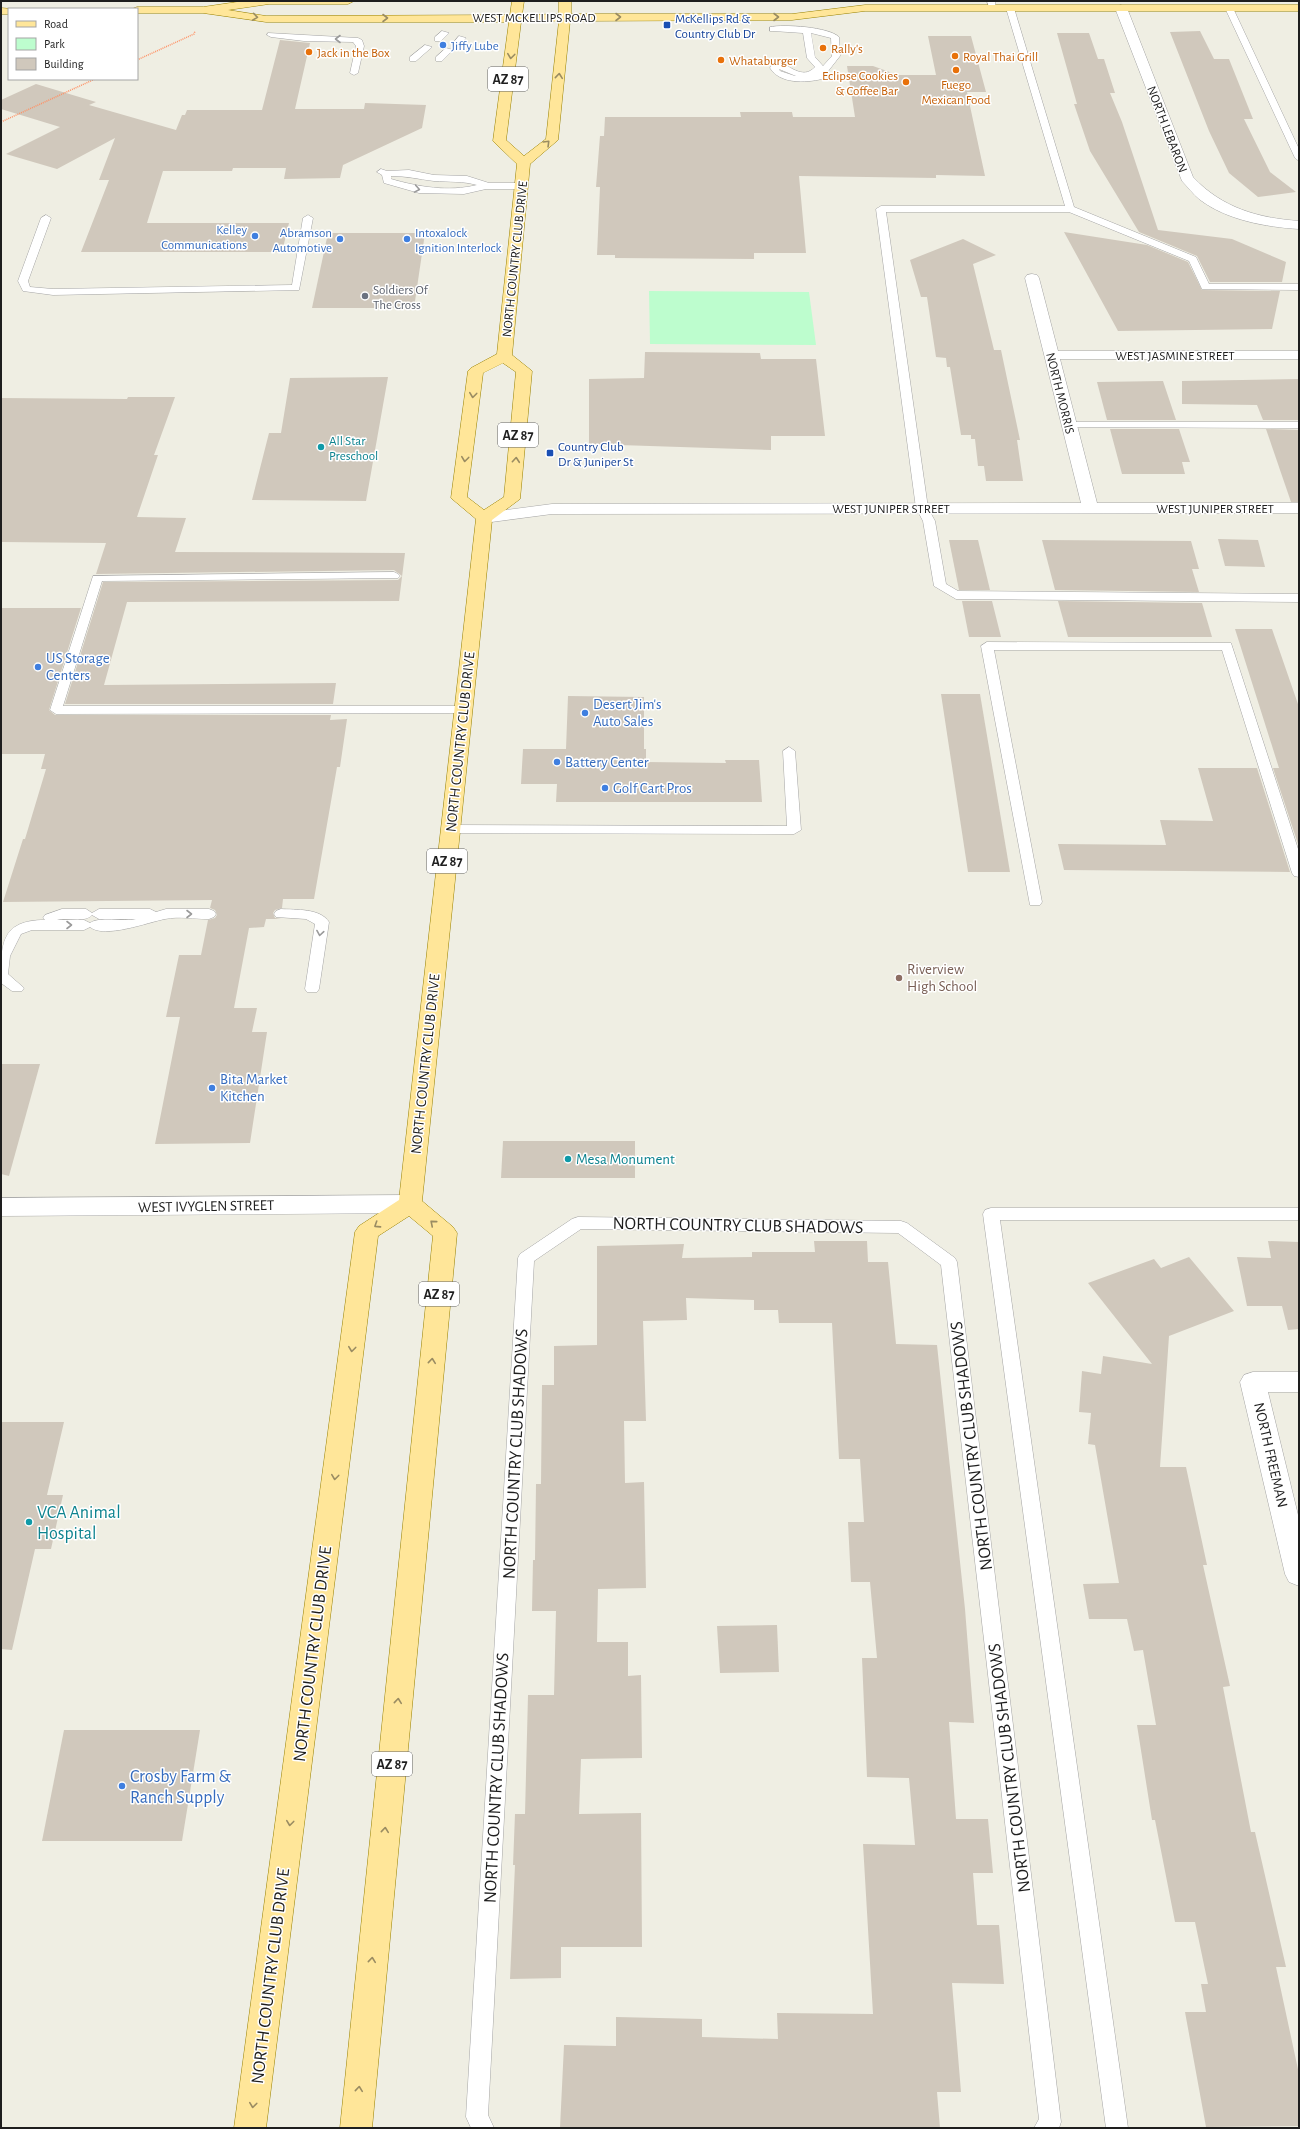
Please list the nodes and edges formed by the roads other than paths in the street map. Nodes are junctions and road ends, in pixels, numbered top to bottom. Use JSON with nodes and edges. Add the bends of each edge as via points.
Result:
{"nodes":[{"id":1,"x":348,"y":1,"type":"edge"},
{"id":2,"x":518,"y":1,"type":"edge"},
{"id":3,"x":565,"y":1,"type":"edge"},
{"id":4,"x":813,"y":3,"type":"dead end"},
{"id":5,"x":230,"y":4,"type":"edge"},
{"id":6,"x":992,"y":5,"type":"edge"},
{"id":7,"x":865,"y":8,"type":"junction"},
{"id":8,"x":1010,"y":8,"type":"junction"},
{"id":9,"x":1121,"y":8,"type":"junction"},
{"id":10,"x":1228,"y":8,"type":"junction"},
{"id":11,"x":1299,"y":8,"type":"edge"},
{"id":12,"x":138,"y":10,"type":"edge"},
{"id":13,"x":203,"y":10,"type":"junction"},
{"id":14,"x":516,"y":17,"type":"junction"},
{"id":15,"x":565,"y":17,"type":"junction"},
{"id":16,"x":773,"y":28,"type":"dead end"},
{"id":17,"x":807,"y":32,"type":"junction"},
{"id":18,"x":271,"y":35,"type":"dead end"},
{"id":19,"x":428,"y":47,"type":"dead end"},
{"id":20,"x":439,"y":49,"type":"dead end"},
{"id":21,"x":449,"y":50,"type":"dead end"},
{"id":22,"x":413,"y":59,"type":"dead end"},
{"id":23,"x":427,"y":59,"type":"dead end"},
{"id":24,"x":438,"y":59,"type":"dead end"},
{"id":25,"x":354,"y":73,"type":"dead end"},
{"id":26,"x":1299,"y":158,"type":"edge"},
{"id":27,"x":524,"y":163,"type":"junction"},
{"id":28,"x":486,"y":186,"type":"junction"},
{"id":29,"x":522,"y":186,"type":"junction"},
{"id":30,"x":1070,"y":209,"type":"junction"},
{"id":31,"x":46,"y":218,"type":"dead end"},
{"id":32,"x":308,"y":218,"type":"dead end"},
{"id":33,"x":1299,"y":225,"type":"edge"},
{"id":34,"x":1032,"y":278,"type":"dead end"},
{"id":35,"x":1299,"y":287,"type":"edge"},
{"id":36,"x":1051,"y":355,"type":"junction"},
{"id":37,"x":1299,"y":355,"type":"edge"},
{"id":38,"x":504,"y":356,"type":"junction"},
{"id":39,"x":1069,"y":425,"type":"junction"},
{"id":40,"x":1299,"y":425,"type":"edge"},
{"id":41,"x":922,"y":508,"type":"junction"},
{"id":42,"x":1090,"y":508,"type":"junction"},
{"id":43,"x":1299,"y":508,"type":"edge"},
{"id":44,"x":484,"y":518,"type":"junction"},
{"id":45,"x":394,"y":576,"type":"dead end"},
{"id":46,"x":1299,"y":598,"type":"edge"},
{"id":47,"x":463,"y":710,"type":"junction"},
{"id":48,"x":789,"y":751,"type":"dead end"},
{"id":49,"x":451,"y":829,"type":"junction"},
{"id":50,"x":1299,"y":873,"type":"edge"},
{"id":51,"x":1035,"y":902,"type":"dead end"},
{"id":52,"x":209,"y":914,"type":"dead end"},
{"id":53,"x":281,"y":914,"type":"dead end"},
{"id":54,"x":18,"y":988,"type":"dead end"},
{"id":55,"x":312,"y":989,"type":"dead end"},
{"id":56,"x":410,"y":1204,"type":"junction"},
{"id":57,"x":1,"y":1207,"type":"edge"},
{"id":58,"x":1299,"y":1214,"type":"edge"},
{"id":59,"x":1299,"y":1382,"type":"edge"},
{"id":60,"x":1299,"y":1574,"type":"edge"},
{"id":61,"x":250,"y":2128,"type":"edge"},
{"id":62,"x":356,"y":2128,"type":"edge"},
{"id":63,"x":482,"y":2128,"type":"edge"},
{"id":64,"x":1045,"y":2128,"type":"edge"},
{"id":65,"x":1117,"y":2128,"type":"edge"}],
"edges":[{"from":1,"to":5,"type":"main road","name":"WEST MCKELLIPS ROAD","via":[[269,1]]},
{"from":2,"to":14,"type":"main road","name":"NORTH COUNTRY CLUB DRIVE","number":"AZ 87"},
{"from":3,"to":15,"type":"main road","name":"NORTH COUNTRY CLUB DRIVE"},
{"from":4,"to":7,"type":"main road","name":"WEST MCKELLIPS ROAD"},
{"from":5,"to":13,"type":"main road","name":"WEST MCKELLIPS ROAD"},
{"from":6,"to":7,"type":"main road","name":"WEST MCKELLIPS ROAD"},
{"from":6,"to":8,"type":"main road","name":"WEST MCKELLIPS ROAD"},
{"from":15,"to":7,"type":"main road","name":"WEST MCKELLIPS ROAD","one_way":true,"via":[[792,17]]},
{"from":8,"to":9,"type":"main road","name":"WEST MCKELLIPS ROAD"},
{"from":8,"to":30,"type":"lane"},
{"from":9,"to":10,"type":"main road","name":"WEST MCKELLIPS ROAD"},
{"from":9,"to":33,"type":"street","name":"NORTH LEBARON","via":[[1186,178],[1206,198],[1242,214]]},
{"from":10,"to":11,"type":"main road","name":"WEST MCKELLIPS ROAD"},
{"from":10,"to":26,"type":"lane"},
{"from":12,"to":13,"type":"main road","name":"WEST MCKELLIPS ROAD"},
{"from":13,"to":14,"type":"main road","name":"WEST MCKELLIPS ROAD","one_way":true,"via":[[266,18]]},
{"from":14,"to":15,"type":"main road","name":"WEST MCKELLIPS ROAD"},
{"from":14,"to":27,"type":"main road","name":"NORTH COUNTRY CLUB DRIVE","number":"AZ 87","one_way":true,"via":[[499,141]]},
{"from":27,"to":15,"type":"main road","name":"NORTH COUNTRY CLUB DRIVE","one_way":true,"via":[[552,140]]},
{"from":16,"to":17,"type":"lane"},
{"from":17,"to":17,"type":"lane","via":[[811,58],[820,67],[818,71],[798,74],[789,72],[776,63],[774,68],[778,73],[794,79],[819,77],[824,73],[836,56],[835,37],[830,34]]},
{"from":25,"to":18,"type":"lane","one_way":true,"via":[[359,42]]},
{"from":19,"to":22,"type":"lane"},
{"from":20,"to":23,"type":"lane"},
{"from":21,"to":24,"type":"lane"},
{"from":27,"to":29,"type":"main road","name":"NORTH COUNTRY CLUB DRIVE"},
{"from":28,"to":28,"type":"lane","one_way":true,"via":[[467,179],[383,173],[387,181],[419,190],[464,191]]},
{"from":28,"to":29,"type":"lane"},
{"from":29,"to":38,"type":"main road","name":"NORTH COUNTRY CLUB DRIVE"},
{"from":30,"to":35,"type":"lane","via":[[1194,260],[1205,287]]},
{"from":30,"to":41,"type":"lane","via":[[880,209]]},
{"from":31,"to":32,"type":"lane","via":[[23,281],[26,289],[53,292],[296,288]]},
{"from":34,"to":36,"type":"street","name":"NORTH MORRIS"},
{"from":36,"to":37,"type":"street","name":"WEST JASMINE STREET"},
{"from":36,"to":39,"type":"street","name":"NORTH MORRIS"},
{"from":44,"to":38,"type":"main road","name":"NORTH COUNTRY CLUB DRIVE","number":"AZ 87","one_way":true,"via":[[512,499],[513,491],[524,371]]},
{"from":38,"to":44,"type":"main road","name":"NORTH COUNTRY CLUB DRIVE","one_way":true,"via":[[476,371],[459,498]]},
{"from":39,"to":40,"type":"lane"},
{"from":39,"to":42,"type":"street","name":"NORTH MORRIS"},
{"from":41,"to":42,"type":"street","name":"WEST JUNIPER STREET"},
{"from":41,"to":44,"type":"street","name":"WEST JUNIPER STREET","via":[[552,509]]},
{"from":41,"to":46,"type":"lane","via":[[929,521],[940,586],[956,595]]},
{"from":42,"to":43,"type":"street","name":"WEST JUNIPER STREET"},
{"from":44,"to":47,"type":"main road","name":"NORTH COUNTRY CLUB DRIVE","number":"AZ 87"},
{"from":45,"to":47,"type":"lane","via":[[97,578],[56,710]]},
{"from":47,"to":49,"type":"main road","name":"NORTH COUNTRY CLUB DRIVE","number":"AZ 87"},
{"from":48,"to":49,"type":"lane","via":[[794,830]]},
{"from":49,"to":56,"type":"main road","name":"NORTH COUNTRY CLUB DRIVE","number":"AZ 87"},
{"from":50,"to":51,"type":"lane","via":[[1227,646],[988,646]]},
{"from":54,"to":52,"type":"lane","one_way":true,"via":[[1,976],[2,956],[15,931],[30,925],[91,919],[130,925],[166,914]]},
{"from":53,"to":55,"type":"lane","one_way":true,"via":[[308,915],[322,922]]},
{"from":56,"to":57,"type":"street","name":"WEST IVYGLEN STREET"},
{"from":56,"to":61,"type":"main road","name":"NORTH COUNTRY CLUB DRIVE","one_way":true,"via":[[367,1232]]},
{"from":62,"to":56,"type":"main road","number":"AZ 87","one_way":true,"via":[[445,1234]]},
{"from":58,"to":65,"type":"lane","via":[[991,1214]]},
{"from":59,"to":60,"type":"street","name":"NORTH FREEMAN","via":[[1253,1382]]},
{"from":63,"to":64,"type":"lane","name":"NORTH COUNTRY CLUB SHADOWS","via":[[476,2117],[526,1258],[578,1223],[901,1227],[949,1262],[1050,2122]]}]}
